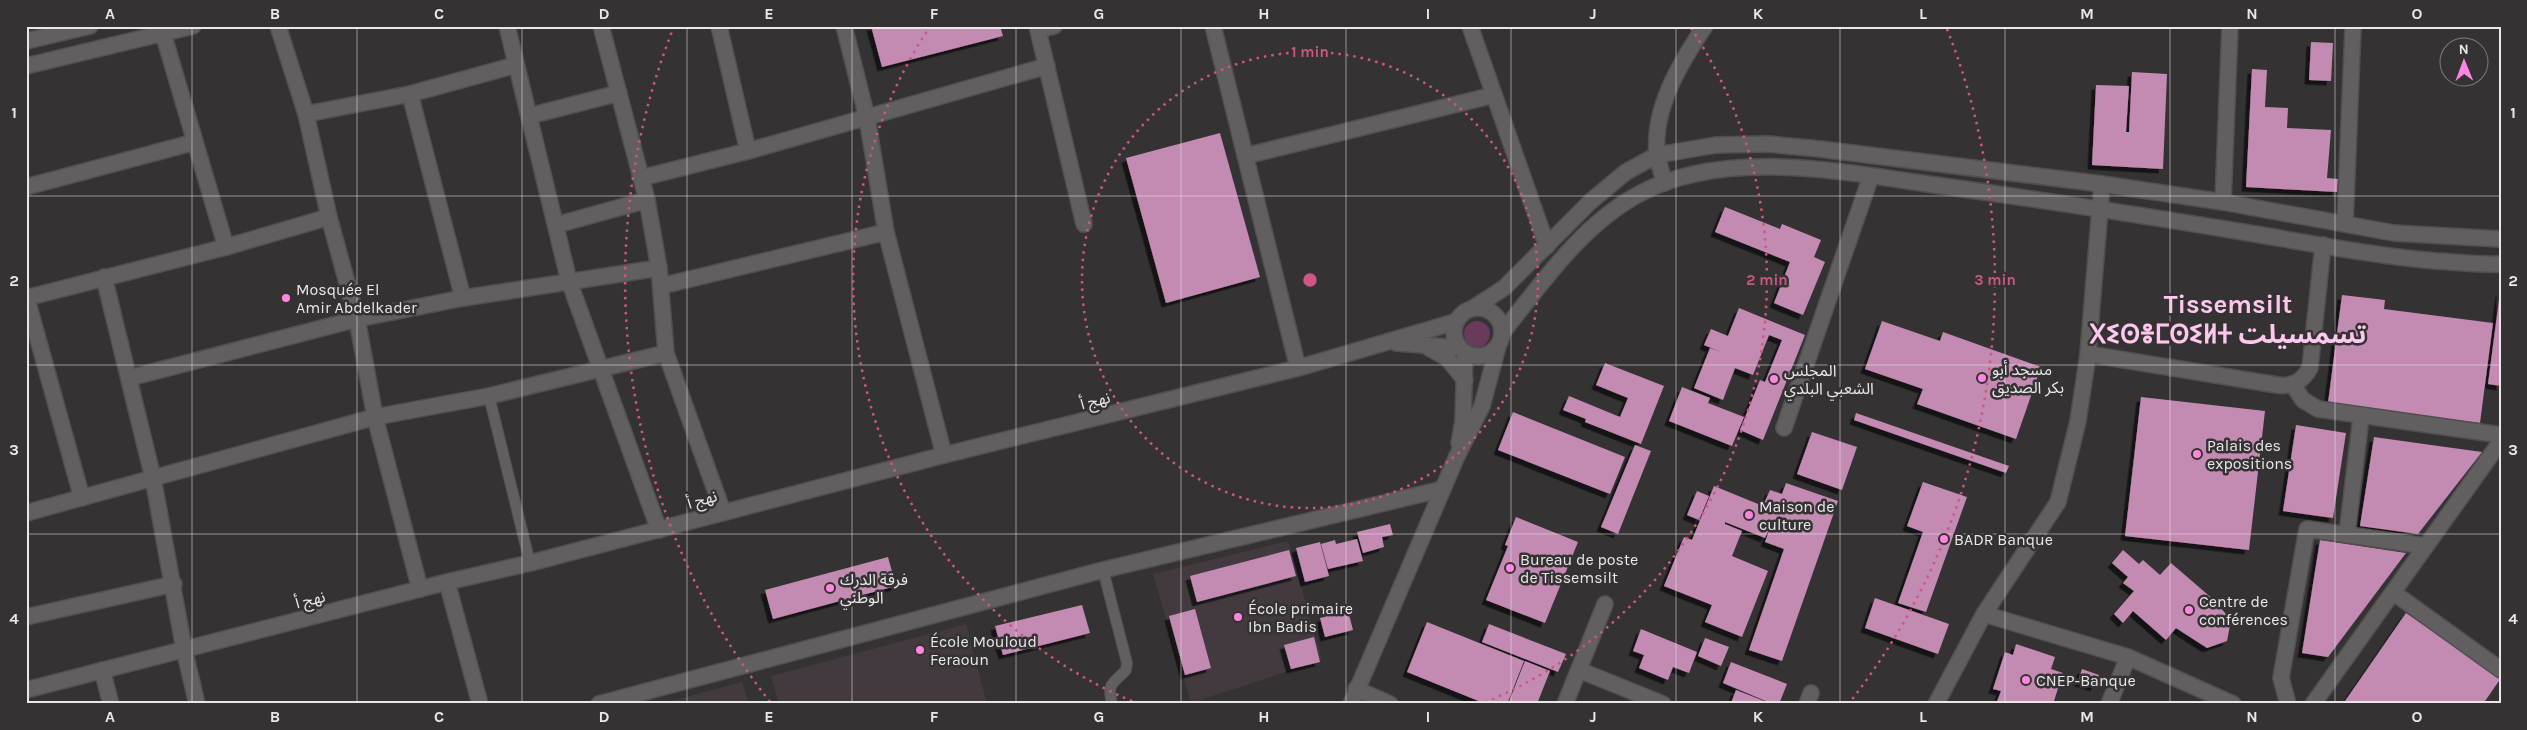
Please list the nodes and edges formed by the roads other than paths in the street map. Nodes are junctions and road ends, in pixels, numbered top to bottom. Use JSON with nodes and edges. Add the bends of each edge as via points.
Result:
{"nodes":[{"id":1,"x":90,"y":26,"type":"edge"},
{"id":2,"x":194,"y":26,"type":"edge"},
{"id":3,"x":278,"y":26,"type":"edge"},
{"id":4,"x":507,"y":26,"type":"edge"},
{"id":5,"x":601,"y":26,"type":"edge"},
{"id":6,"x":719,"y":26,"type":"edge"},
{"id":7,"x":844,"y":26,"type":"edge"},
{"id":8,"x":1054,"y":26,"type":"edge"},
{"id":9,"x":1212,"y":26,"type":"edge"},
{"id":10,"x":1470,"y":26,"type":"edge"},
{"id":11,"x":1705,"y":26,"type":"edge"},
{"id":12,"x":2230,"y":26,"type":"edge"},
{"id":13,"x":2353,"y":26,"type":"edge"},
{"id":14,"x":1038,"y":28,"type":"edge"},
{"id":15,"x":163,"y":33,"type":"junction"},
{"id":16,"x":26,"y":41,"type":"edge"},
{"id":17,"x":516,"y":65,"type":"junction"},
{"id":18,"x":26,"y":66,"type":"edge"},
{"id":19,"x":1047,"y":66,"type":"junction"},
{"id":20,"x":619,"y":93,"type":"junction"},
{"id":21,"x":410,"y":94,"type":"junction"},
{"id":22,"x":1494,"y":95,"type":"junction"},
{"id":23,"x":306,"y":114,"type":"junction"},
{"id":24,"x":529,"y":116,"type":"junction"},
{"id":25,"x":868,"y":118,"type":"junction"},
{"id":26,"x":195,"y":142,"type":"junction"},
{"id":27,"x":748,"y":151,"type":"junction"},
{"id":28,"x":1657,"y":155,"type":"junction"},
{"id":29,"x":1245,"y":156,"type":"junction"},
{"id":30,"x":1870,"y":176,"type":"junction"},
{"id":31,"x":641,"y":178,"type":"junction"},
{"id":32,"x":1665,"y":183,"type":"junction"},
{"id":33,"x":2102,"y":184,"type":"junction"},
{"id":34,"x":26,"y":187,"type":"edge"},
{"id":35,"x":647,"y":200,"type":"junction"},
{"id":36,"x":2223,"y":202,"type":"junction"},
{"id":37,"x":2098,"y":208,"type":"junction"},
{"id":38,"x":329,"y":217,"type":"junction"},
{"id":39,"x":1084,"y":224,"type":"dead end"},
{"id":40,"x":2345,"y":224,"type":"junction"},
{"id":41,"x":556,"y":225,"type":"junction"},
{"id":42,"x":886,"y":232,"type":"junction"},
{"id":43,"x":2501,"y":239,"type":"edge"},
{"id":44,"x":2323,"y":245,"type":"junction"},
{"id":45,"x":1546,"y":246,"type":"junction"},
{"id":46,"x":226,"y":247,"type":"junction"},
{"id":47,"x":2501,"y":264,"type":"edge"},
{"id":48,"x":659,"y":268,"type":"junction"},
{"id":49,"x":104,"y":277,"type":"junction"},
{"id":50,"x":569,"y":281,"type":"junction"},
{"id":51,"x":661,"y":286,"type":"junction"},
{"id":52,"x":26,"y":297,"type":"edge"},
{"id":53,"x":463,"y":298,"type":"junction"},
{"id":54,"x":1473,"y":308,"type":"junction"},
{"id":55,"x":357,"y":319,"type":"junction"},
{"id":56,"x":1455,"y":322,"type":"junction"},
{"id":57,"x":1500,"y":340,"type":"junction"},
{"id":58,"x":1388,"y":342,"type":"junction"},
{"id":59,"x":1421,"y":345,"type":"junction"},
{"id":60,"x":1462,"y":350,"type":"junction"},
{"id":61,"x":666,"y":353,"type":"junction"},
{"id":62,"x":2088,"y":354,"type":"junction"},
{"id":63,"x":1298,"y":368,"type":"junction"},
{"id":64,"x":601,"y":369,"type":"junction"},
{"id":65,"x":129,"y":378,"type":"junction"},
{"id":66,"x":1465,"y":380,"type":"junction"},
{"id":67,"x":2293,"y":385,"type":"junction"},
{"id":68,"x":489,"y":396,"type":"junction"},
{"id":69,"x":375,"y":417,"type":"junction"},
{"id":70,"x":2361,"y":417,"type":"junction"},
{"id":71,"x":1784,"y":428,"type":"dead end"},
{"id":72,"x":2501,"y":435,"type":"edge"},
{"id":73,"x":2501,"y":441,"type":"edge"},
{"id":74,"x":944,"y":455,"type":"junction"},
{"id":75,"x":1457,"y":456,"type":"junction"},
{"id":76,"x":153,"y":478,"type":"junction"},
{"id":77,"x":1443,"y":489,"type":"junction"},
{"id":78,"x":82,"y":498,"type":"junction"},
{"id":79,"x":723,"y":512,"type":"junction"},
{"id":80,"x":26,"y":513,"type":"edge"},
{"id":81,"x":659,"y":530,"type":"junction"},
{"id":82,"x":2347,"y":534,"type":"junction"},
{"id":83,"x":2425,"y":546,"type":"junction"},
{"id":84,"x":530,"y":563,"type":"junction"},
{"id":85,"x":1103,"y":570,"type":"junction"},
{"id":86,"x":447,"y":582,"type":"junction"},
{"id":87,"x":174,"y":584,"type":"junction"},
{"id":88,"x":420,"y":589,"type":"junction"},
{"id":89,"x":2394,"y":593,"type":"junction"},
{"id":90,"x":1605,"y":604,"type":"dead end"},
{"id":91,"x":1984,"y":614,"type":"junction"},
{"id":92,"x":26,"y":617,"type":"edge"},
{"id":93,"x":184,"y":649,"type":"junction"},
{"id":94,"x":2128,"y":657,"type":"junction"},
{"id":95,"x":102,"y":670,"type":"junction"},
{"id":96,"x":1579,"y":670,"type":"junction"},
{"id":97,"x":2501,"y":670,"type":"edge"},
{"id":98,"x":1356,"y":689,"type":"junction"},
{"id":99,"x":26,"y":690,"type":"edge"},
{"id":100,"x":111,"y":704,"type":"edge"},
{"id":101,"x":197,"y":704,"type":"edge"},
{"id":102,"x":480,"y":704,"type":"edge"},
{"id":103,"x":599,"y":704,"type":"edge"},
{"id":104,"x":1112,"y":704,"type":"edge"},
{"id":105,"x":1351,"y":704,"type":"edge"},
{"id":106,"x":1390,"y":704,"type":"edge"},
{"id":107,"x":1566,"y":704,"type":"edge"},
{"id":108,"x":1663,"y":704,"type":"edge"},
{"id":109,"x":1936,"y":704,"type":"edge"},
{"id":110,"x":2109,"y":704,"type":"edge"},
{"id":111,"x":2233,"y":704,"type":"edge"},
{"id":112,"x":2288,"y":704,"type":"edge"},
{"id":113,"x":2313,"y":704,"type":"edge"}],
"edges":[{"from":1,"to":16,"type":"street"},
{"from":2,"to":15,"type":"street"},
{"from":3,"to":23,"type":"street"},
{"from":4,"to":17,"type":"street"},
{"from":5,"to":20,"type":"street"},
{"from":6,"to":27,"type":"street"},
{"from":7,"to":25,"type":"street"},
{"from":8,"to":14,"type":"street"},
{"from":9,"to":29,"type":"street"},
{"from":10,"to":22,"type":"street"},
{"from":11,"to":28,"type":"street","via":[[1672,83],[1664,104],[1657,129]]},
{"from":12,"to":36,"type":"street"},
{"from":13,"to":40,"type":"street"},
{"from":14,"to":19,"type":"street"},
{"from":15,"to":18,"type":"street"},
{"from":15,"to":26,"type":"street"},
{"from":17,"to":21,"type":"street"},
{"from":17,"to":24,"type":"street"},
{"from":19,"to":25,"type":"street"},
{"from":19,"to":39,"type":"street"},
{"from":20,"to":24,"type":"street"},
{"from":20,"to":31,"type":"street"},
{"from":21,"to":23,"type":"street"},
{"from":21,"to":53,"type":"street"},
{"from":22,"to":29,"type":"street"},
{"from":22,"to":45,"type":"street"},
{"from":23,"to":38,"type":"street"},
{"from":24,"to":41,"type":"street"},
{"from":25,"to":27,"type":"street"},
{"from":25,"to":42,"type":"street"},
{"from":26,"to":34,"type":"street"},
{"from":26,"to":46,"type":"street"},
{"from":27,"to":31,"type":"street"},
{"from":28,"to":32,"type":"street"},
{"from":28,"to":33,"type":"street","via":[[1716,145],[1768,144]]},
{"from":28,"to":45,"type":"street","via":[[1608,186]]},
{"from":29,"to":63,"type":"street"},
{"from":30,"to":32,"type":"street","via":[[1750,167],[1706,172]]},
{"from":30,"to":37,"type":"street"},
{"from":30,"to":71,"type":"street"},
{"from":31,"to":35,"type":"street"},
{"from":32,"to":57,"type":"street","via":[[1625,202],[1602,220],[1560,261]]},
{"from":33,"to":36,"type":"street"},
{"from":33,"to":37,"type":"street"},
{"from":35,"to":41,"type":"street"},
{"from":35,"to":48,"type":"street"},
{"from":36,"to":40,"type":"street"},
{"from":37,"to":44,"type":"street"},
{"from":37,"to":62,"type":"street"},
{"from":38,"to":46,"type":"street"},
{"from":38,"to":55,"type":"street"},
{"from":40,"to":43,"type":"street","via":[[2394,233]]},
{"from":41,"to":50,"type":"street"},
{"from":42,"to":51,"type":"street"},
{"from":42,"to":74,"type":"street"},
{"from":44,"to":47,"type":"street","via":[[2408,258]]},
{"from":44,"to":67,"type":"street","via":[[2310,368],[2306,376]]},
{"from":45,"to":54,"type":"street","via":[[1504,288]]},
{"from":46,"to":49,"type":"street"},
{"from":48,"to":50,"type":"street"},
{"from":48,"to":51,"type":"street"},
{"from":49,"to":52,"type":"street"},
{"from":49,"to":65,"type":"street"},
{"from":50,"to":53,"type":"street"},
{"from":50,"to":64,"type":"street"},
{"from":51,"to":61,"type":"street"},
{"from":52,"to":78,"type":"street"},
{"from":53,"to":55,"type":"street"},
{"from":54,"to":56,"type":"street","via":[[1465,311]]},
{"from":54,"to":57,"type":"street","via":[[1493,313],[1501,325]]},
{"from":55,"to":65,"type":"street"},
{"from":55,"to":69,"type":"street"},
{"from":56,"to":58,"type":"street","name":"نهج أ"},
{"from":56,"to":60,"type":"street","via":[[1454,336]]},
{"from":57,"to":60,"type":"street","via":[[1484,355]]},
{"from":57,"to":75,"type":"street","via":[[1482,406]]},
{"from":58,"to":59,"type":"street","name":"نهج أ"},
{"from":58,"to":63,"type":"street","name":"نهج أ"},
{"from":59,"to":60,"type":"street","name":"نهج أ"},
{"from":59,"to":66,"type":"street","via":[[1447,358]]},
{"from":60,"to":66,"type":"street"},
{"from":61,"to":64,"type":"street"},
{"from":61,"to":79,"type":"street"},
{"from":62,"to":67,"type":"street"},
{"from":62,"to":91,"type":"street","via":[[2078,421],[2058,502]]},
{"from":63,"to":74,"type":"street","name":"نهج أ"},
{"from":64,"to":68,"type":"street"},
{"from":64,"to":81,"type":"street"},
{"from":65,"to":76,"type":"street"},
{"from":66,"to":75,"type":"street"},
{"from":67,"to":70,"type":"street","via":[[2303,400],[2318,409]]},
{"from":68,"to":69,"type":"street"},
{"from":68,"to":84,"type":"lane"},
{"from":69,"to":76,"type":"street"},
{"from":69,"to":88,"type":"street"},
{"from":70,"to":72,"type":"street"},
{"from":70,"to":82,"type":"street"},
{"from":73,"to":83,"type":"street"},
{"from":74,"to":79,"type":"street","name":"نهج أ"},
{"from":75,"to":77,"type":"street"},
{"from":76,"to":78,"type":"street"},
{"from":76,"to":87,"type":"street"},
{"from":77,"to":85,"type":"street"},
{"from":77,"to":98,"type":"street"},
{"from":78,"to":80,"type":"street"},
{"from":79,"to":81,"type":"street","name":"نهج أ"},
{"from":81,"to":84,"type":"street","name":"نهج أ"},
{"from":82,"to":83,"type":"street"},
{"from":82,"to":112,"type":"street","via":[[2308,528],[2280,678]]},
{"from":83,"to":89,"type":"street"},
{"from":84,"to":86,"type":"street","name":"نهج أ"},
{"from":85,"to":103,"type":"street"},
{"from":85,"to":104,"type":"lane","via":[[1127,663],[1126,670],[1111,682]]},
{"from":86,"to":88,"type":"street","name":"نهج أ"},
{"from":86,"to":102,"type":"street"},
{"from":87,"to":92,"type":"street"},
{"from":87,"to":93,"type":"street"},
{"from":88,"to":93,"type":"street","name":"نهج أ"},
{"from":89,"to":97,"type":"street"},
{"from":89,"to":113,"type":"street"},
{"from":90,"to":96,"type":"street"},
{"from":91,"to":94,"type":"street"},
{"from":91,"to":109,"type":"street"},
{"from":93,"to":95,"type":"street","name":"نهج أ"},
{"from":93,"to":101,"type":"street"},
{"from":94,"to":110,"type":"street"},
{"from":94,"to":111,"type":"street"},
{"from":95,"to":99,"type":"street","name":"نهج أ"},
{"from":95,"to":100,"type":"street"},
{"from":96,"to":107,"type":"street"},
{"from":96,"to":108,"type":"street"},
{"from":98,"to":105,"type":"street"},
{"from":98,"to":106,"type":"street"}]}
